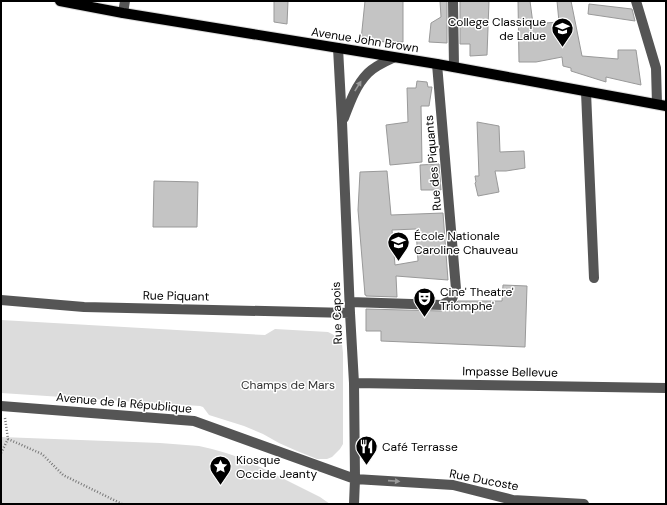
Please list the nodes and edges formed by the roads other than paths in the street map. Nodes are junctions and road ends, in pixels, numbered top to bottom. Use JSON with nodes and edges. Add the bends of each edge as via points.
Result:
{"nodes":[{"id":1,"x":60,"y":1,"type":"edge"},
{"id":2,"x":125,"y":1,"type":"edge"},
{"id":3,"x":453,"y":1,"type":"edge"},
{"id":4,"x":636,"y":1,"type":"edge"},
{"id":5,"x":123,"y":13,"type":"junction"},
{"id":6,"x":338,"y":48,"type":"junction"},
{"id":7,"x":393,"y":58,"type":"junction"},
{"id":8,"x":437,"y":64,"type":"junction"},
{"id":9,"x":454,"y":67,"type":"junction"},
{"id":10,"x":586,"y":92,"type":"junction"},
{"id":11,"x":662,"y":105,"type":"edge"},
{"id":12,"x":342,"y":122,"type":"junction"},
{"id":13,"x":594,"y":278,"type":"dead end"},
{"id":14,"x":1,"y":300,"type":"edge"},
{"id":15,"x":350,"y":302,"type":"junction"},
{"id":16,"x":350,"y":313,"type":"junction"},
{"id":17,"x":354,"y":383,"type":"junction"},
{"id":18,"x":666,"y":388,"type":"edge"},
{"id":19,"x":2,"y":406,"type":"edge"},
{"id":20,"x":355,"y":479,"type":"junction"},
{"id":21,"x":354,"y":504,"type":"edge"},
{"id":22,"x":584,"y":504,"type":"edge"}],
"edges":[{"from":1,"to":5,"type":"main road","name":"Avenue John Brown"},
{"from":2,"to":5,"type":"street"},
{"from":3,"to":9,"type":"street"},
{"from":4,"to":11,"type":"street","via":[[656,68]]},
{"from":5,"to":6,"type":"main road","name":"Avenue John Brown"},
{"from":6,"to":7,"type":"main road","name":"Avenue John Brown"},
{"from":6,"to":12,"type":"street","name":"Rue Capois"},
{"from":7,"to":8,"type":"main road","name":"Avenue John Brown"},
{"from":12,"to":7,"type":"street","name":"Rue Capois","one_way":true,"via":[[354,94],[368,73]]},
{"from":8,"to":9,"type":"main road","name":"Avenue John Brown"},
{"from":8,"to":15,"type":"street","name":"Rue des Piquants","via":[[456,288],[452,299],[442,305]]},
{"from":9,"to":10,"type":"main road","name":"Avenue John Brown"},
{"from":10,"to":11,"type":"main road","name":"Avenue John Brown"},
{"from":10,"to":13,"type":"street"},
{"from":12,"to":15,"type":"street","name":"Rue Capois"},
{"from":14,"to":16,"type":"street","name":"Rue Piquant","via":[[84,307]]},
{"from":15,"to":16,"type":"street","name":"Rue Capois"},
{"from":16,"to":17,"type":"street","name":"Rue Capois"},
{"from":17,"to":18,"type":"street","name":"Impasse Bellevue"},
{"from":17,"to":20,"type":"street","name":"Rue Capois"},
{"from":19,"to":20,"type":"street","name":"Avenue de la République","via":[[194,421]]},
{"from":20,"to":21,"type":"street","name":"Rue Capois"},
{"from":20,"to":22,"type":"street","name":"Rue Ducoste","one_way":true,"via":[[453,485],[513,500]]}]}
